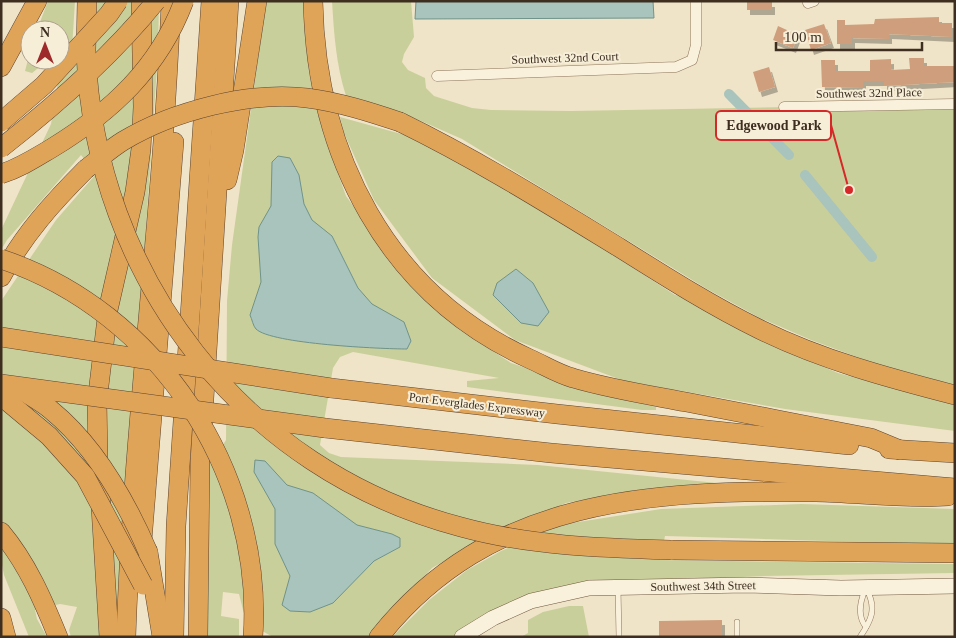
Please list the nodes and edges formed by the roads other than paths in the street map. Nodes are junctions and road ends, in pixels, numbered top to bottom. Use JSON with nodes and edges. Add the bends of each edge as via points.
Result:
{"nodes":[{"id":1,"x":37,"y":1,"type":"edge"},
{"id":2,"x":87,"y":1,"type":"edge"},
{"id":3,"x":118,"y":1,"type":"edge"},
{"id":4,"x":141,"y":1,"type":"edge"},
{"id":5,"x":156,"y":1,"type":"edge"},
{"id":6,"x":171,"y":1,"type":"edge"},
{"id":7,"x":183,"y":1,"type":"edge"},
{"id":8,"x":211,"y":1,"type":"edge"},
{"id":9,"x":230,"y":1,"type":"edge"},
{"id":10,"x":257,"y":1,"type":"edge"},
{"id":11,"x":313,"y":1,"type":"edge"},
{"id":12,"x":696,"y":1,"type":"edge"},
{"id":13,"x":1,"y":67,"type":"edge"},
{"id":14,"x":437,"y":76,"type":"dead end"},
{"id":15,"x":955,"y":104,"type":"edge"},
{"id":16,"x":784,"y":107,"type":"dead end"},
{"id":17,"x":1,"y":122,"type":"edge"},
{"id":18,"x":1,"y":148,"type":"edge"},
{"id":19,"x":1,"y":174,"type":"edge"},
{"id":20,"x":214,"y":240,"type":"junction"},
{"id":21,"x":1,"y":259,"type":"edge"},
{"id":22,"x":1,"y":276,"type":"edge"},
{"id":23,"x":1,"y":337,"type":"edge"},
{"id":24,"x":1,"y":376,"type":"edge"},
{"id":25,"x":1,"y":384,"type":"edge"},
{"id":26,"x":955,"y":395,"type":"edge"},
{"id":27,"x":1,"y":396,"type":"edge"},
{"id":28,"x":900,"y":450,"type":"junction"},
{"id":29,"x":955,"y":453,"type":"edge"},
{"id":30,"x":955,"y":488,"type":"edge"},
{"id":31,"x":955,"y":495,"type":"edge"},
{"id":32,"x":1,"y":532,"type":"edge"},
{"id":33,"x":955,"y":553,"type":"edge"},
{"id":34,"x":955,"y":586,"type":"edge"},
{"id":35,"x":618,"y":588,"type":"junction"},
{"id":36,"x":866,"y":588,"type":"junction"},
{"id":37,"x":1,"y":618,"type":"edge"},
{"id":38,"x":737,"y":622,"type":"dead end"},
{"id":39,"x":866,"y":627,"type":"junction"},
{"id":40,"x":6,"y":637,"type":"edge"},
{"id":41,"x":58,"y":637,"type":"edge"},
{"id":42,"x":109,"y":637,"type":"edge"},
{"id":43,"x":126,"y":637,"type":"edge"},
{"id":44,"x":138,"y":637,"type":"edge"},
{"id":45,"x":149,"y":637,"type":"edge"},
{"id":46,"x":162,"y":637,"type":"edge"},
{"id":47,"x":174,"y":637,"type":"edge"},
{"id":48,"x":198,"y":637,"type":"edge"},
{"id":49,"x":253,"y":637,"type":"edge"},
{"id":50,"x":379,"y":637,"type":"edge"},
{"id":51,"x":462,"y":637,"type":"edge"},
{"id":52,"x":619,"y":637,"type":"edge"},
{"id":53,"x":737,"y":637,"type":"edge"},
{"id":54,"x":860,"y":637,"type":"edge"}],
"edges":[{"from":1,"to":13,"type":"highway"},
{"from":2,"to":33,"type":"highway","bridge":true,"via":[[86,53],[91,113],[118,212],[139,264],[192,350],[224,387],[261,423],[314,463],[383,500],[433,519],[534,542],[671,550]]},
{"from":3,"to":17,"type":"highway","bridge":true,"via":[[44,85]]},
{"from":4,"to":42,"type":"highway","via":[[141,149],[135,192],[108,310],[97,402]]},
{"from":5,"to":18,"type":"highway","bridge":true,"via":[[109,54]]},
{"from":6,"to":43,"type":"highway","via":[[132,501]]},
{"from":7,"to":19,"type":"highway","bridge":true,"via":[[176,22],[158,53],[126,93],[75,134],[16,169]]},
{"from":7,"to":44,"type":"highway","via":[[172,189],[140,570]]},
{"from":8,"to":47,"type":"highway","via":[[176,526]]},
{"from":9,"to":20,"type":"highway"},
{"from":10,"to":20,"type":"highway","via":[[234,150]]},
{"from":11,"to":28,"type":"highway","via":[[322,91],[334,138],[357,193],[385,239],[414,276],[449,311],[503,347],[572,378],[870,438]]},
{"from":12,"to":14,"type":"street","name":"Southwest 32nd Court","via":[[696,45],[692,60],[676,67]]},
{"from":15,"to":16,"type":"street","name":"Southwest 32nd Place"},
{"from":20,"to":48,"type":"highway","via":[[200,462]]},
{"from":21,"to":49,"type":"highway","bridge":true,"via":[[67,290],[114,322],[165,372],[200,420],[227,473],[244,529],[252,582]]},
{"from":22,"to":26,"type":"highway","bridge":true,"via":[[45,210],[86,169],[123,142],[156,124],[200,109],[270,98],[306,98],[400,122],[455,149],[707,302],[762,331],[889,378]]},
{"from":23,"to":28,"type":"highway","name":"Port Everglades Expressway","bridge":true,"via":[[331,388]]},
{"from":24,"to":46,"type":"highway","bridge":true,"via":[[52,411],[92,453],[125,506],[148,552]]},
{"from":25,"to":30,"type":"highway","bridge":true,"via":[[325,428],[560,454]]},
{"from":27,"to":45,"type":"highway","bridge":true,"via":[[50,436],[85,476],[143,585]]},
{"from":28,"to":29,"type":"highway","name":"Port Everglades Expressway"},
{"from":31,"to":50,"type":"highway","via":[[922,498],[817,492],[741,493],[643,498],[589,508],[528,526],[486,546],[433,582]]},
{"from":32,"to":41,"type":"highway","via":[[25,566]]},
{"from":34,"to":36,"type":"street","name":"Southwest 34th Street"},
{"from":35,"to":36,"type":"street","name":"Southwest 34th Street","via":[[746,585]]},
{"from":35,"to":51,"type":"street","name":"Southwest 34th Street","via":[[583,589],[537,599],[493,618]]},
{"from":35,"to":52,"type":"lane"},
{"from":36,"to":39,"type":"lane","via":[[860,602],[861,622]]},
{"from":36,"to":39,"type":"lane","via":[[871,598],[872,622]]},
{"from":37,"to":40,"type":"highway"},
{"from":38,"to":53,"type":"lane"},
{"from":39,"to":54,"type":"lane"}]}
